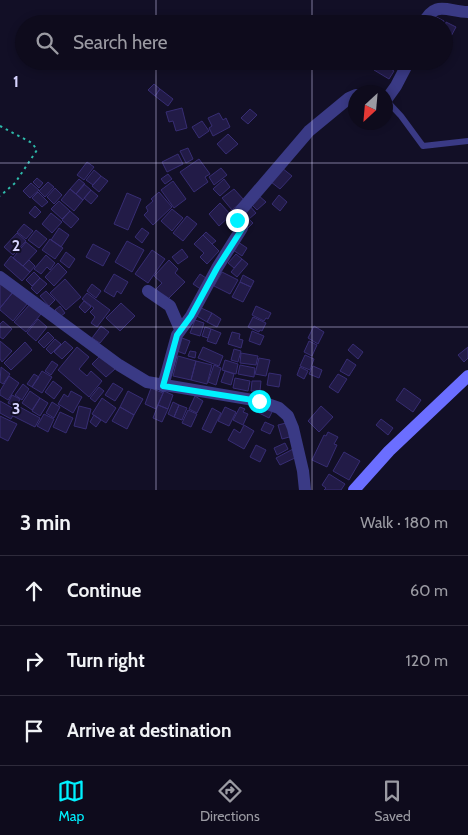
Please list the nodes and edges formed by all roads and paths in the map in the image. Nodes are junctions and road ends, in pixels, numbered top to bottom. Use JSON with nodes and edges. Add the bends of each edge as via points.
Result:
{"nodes":[{"id":1,"x":468,"y":12,"type":"edge"},
{"id":2,"x":427,"y":15,"type":"edge"},
{"id":3,"x":404,"y":70,"type":"edge"},
{"id":4,"x":393,"y":90,"type":"edge"},
{"id":5,"x":348,"y":99,"type":"edge"},
{"id":6,"x":393,"y":107,"type":"edge"},
{"id":7,"x":0,"y":126,"type":"edge"},
{"id":8,"x":468,"y":141,"type":"edge"},
{"id":9,"x":0,"y":196,"type":"edge"},
{"id":10,"x":0,"y":277,"type":"edge"},
{"id":11,"x":148,"y":291,"type":"dead end"},
{"id":12,"x":180,"y":329,"type":"junction"},
{"id":13,"x":468,"y":376,"type":"edge"},
{"id":14,"x":163,"y":386,"type":"junction"},
{"id":15,"x":305,"y":490,"type":"edge"},
{"id":16,"x":354,"y":490,"type":"edge"}],
"edges":[{"from":1,"to":2,"type":"street","via":[[438,4]]},
{"from":3,"to":4,"type":"street"},
{"from":5,"to":12,"type":"street","via":[[309,132],[239,211],[236,217],[242,226],[239,235]]},
{"from":6,"to":8,"type":"lane","via":[[423,146]]},
{"from":7,"to":9,"type":"path","via":[[32,143],[37,150],[15,183]]},
{"from":10,"to":14,"type":"street","via":[[119,365],[147,382]]},
{"from":11,"to":12,"type":"street","via":[[170,306]]},
{"from":12,"to":14,"type":"street"},
{"from":13,"to":16,"type":"main road","via":[[389,451]]},
{"from":14,"to":15,"type":"street","via":[[259,401],[279,408],[288,416],[293,428]]}]}
